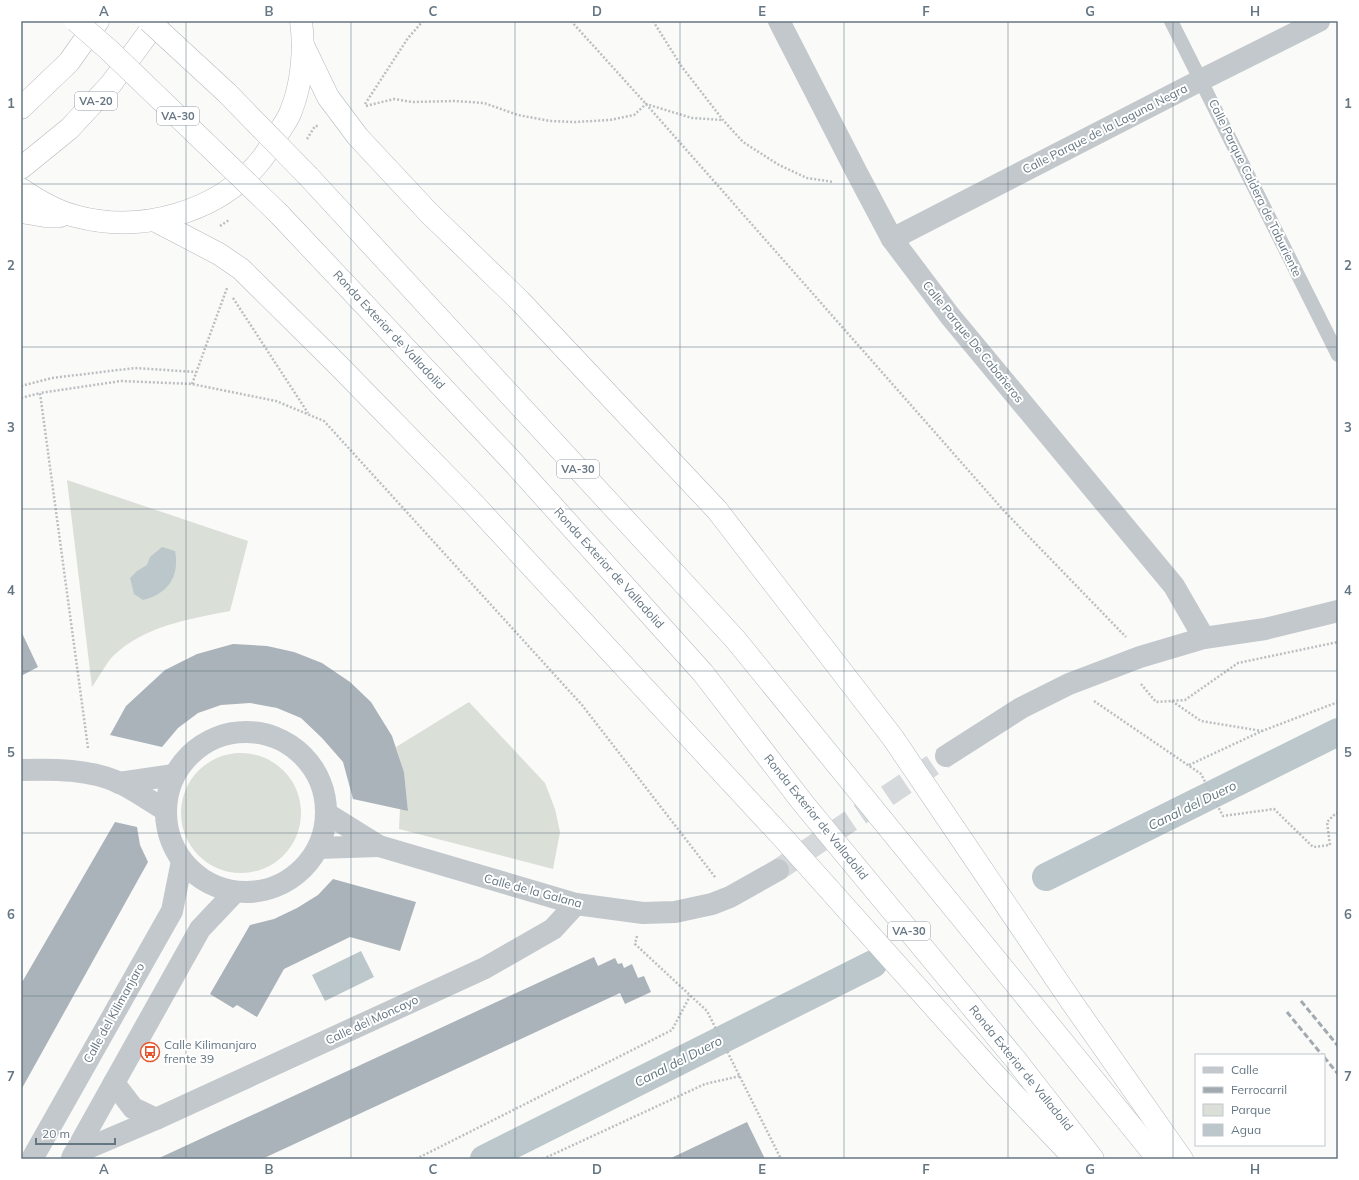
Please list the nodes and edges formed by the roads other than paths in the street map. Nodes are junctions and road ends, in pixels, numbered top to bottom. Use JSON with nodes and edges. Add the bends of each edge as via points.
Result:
{"nodes":[{"id":1,"x":76,"y":21,"type":"edge"},
{"id":2,"x":98,"y":21,"type":"edge"},
{"id":3,"x":149,"y":21,"type":"edge"},
{"id":4,"x":157,"y":21,"type":"edge"},
{"id":5,"x":301,"y":21,"type":"edge"},
{"id":6,"x":779,"y":21,"type":"edge"},
{"id":7,"x":1171,"y":21,"type":"edge"},
{"id":8,"x":1320,"y":21,"type":"edge"},
{"id":9,"x":303,"y":45,"type":"junction"},
{"id":10,"x":1201,"y":80,"type":"junction"},
{"id":11,"x":21,"y":108,"type":"edge"},
{"id":12,"x":21,"y":168,"type":"edge"},
{"id":13,"x":21,"y":188,"type":"edge"},
{"id":14,"x":21,"y":212,"type":"edge"},
{"id":15,"x":74,"y":216,"type":"junction"},
{"id":16,"x":156,"y":221,"type":"junction"},
{"id":17,"x":892,"y":239,"type":"junction"},
{"id":18,"x":1338,"y":356,"type":"edge"},
{"id":19,"x":1338,"y":611,"type":"edge"},
{"id":20,"x":1204,"y":638,"type":"junction"},
{"id":21,"x":946,"y":756,"type":"tunnel mouth"},
{"id":22,"x":21,"y":770,"type":"edge"},
{"id":23,"x":174,"y":775,"type":"junction"},
{"id":24,"x":119,"y":783,"type":"junction"},
{"id":25,"x":165,"y":810,"type":"junction"},
{"id":26,"x":326,"y":813,"type":"junction"},
{"id":27,"x":379,"y":846,"type":"junction"},
{"id":28,"x":318,"y":848,"type":"junction"},
{"id":29,"x":182,"y":861,"type":"junction"},
{"id":30,"x":778,"y":870,"type":"tunnel mouth"},
{"id":31,"x":235,"y":892,"type":"junction"},
{"id":32,"x":576,"y":904,"type":"junction"},
{"id":33,"x":114,"y":1083,"type":"junction"},
{"id":34,"x":156,"y":1119,"type":"junction"},
{"id":35,"x":73,"y":1156,"type":"edge"},
{"id":36,"x":30,"y":1157,"type":"edge"},
{"id":37,"x":1075,"y":1159,"type":"edge"},
{"id":38,"x":1093,"y":1159,"type":"edge"},
{"id":39,"x":1158,"y":1159,"type":"edge"},
{"id":40,"x":1182,"y":1159,"type":"edge"}],
"edges":[{"from":1,"to":38,"type":"highway","name":"Ronda Exterior de Valladolid","number":"VA-30","bridge":true,"via":[[279,214],[511,460],[703,673],[803,803]]},
{"from":2,"to":11,"type":"highway","via":[[69,62]]},
{"from":3,"to":39,"type":"highway","number":"VA-30","bridge":true,"via":[[227,93],[309,177],[735,639]]},
{"from":4,"to":12,"type":"highway","number":"VA-20","via":[[111,84],[69,129]]},
{"from":5,"to":9,"type":"highway"},
{"from":6,"to":17,"type":"street","name":"Calle Parque De Cabañeros"},
{"from":7,"to":10,"type":"lane","name":"Calle Parque Caldera de Taburiente"},
{"from":8,"to":10,"type":"street","name":"Calle Parque de la Laguna Negra"},
{"from":9,"to":16,"type":"highway","via":[[298,86],[291,111],[262,160],[231,188],[196,209]]},
{"from":9,"to":40,"type":"highway","via":[[328,97],[358,137],[428,213],[520,301],[717,510],[893,738]]},
{"from":10,"to":17,"type":"street","name":"Calle Parque de la Laguna Negra"},
{"from":10,"to":18,"type":"lane","name":"Calle Parque Caldera de Taburiente"},
{"from":13,"to":15,"type":"highway","via":[[39,201]]},
{"from":14,"to":15,"type":"highway","via":[[45,216]]},
{"from":15,"to":16,"type":"highway","via":[[115,223]]},
{"from":16,"to":37,"type":"highway","via":[[219,254],[241,269],[354,381],[470,500],[731,781],[997,1077]]},
{"from":17,"to":20,"type":"street","name":"Calle Parque De Cabañeros","via":[[950,316],[1174,586]]},
{"from":19,"to":20,"type":"street","via":[[1265,629]]},
{"from":20,"to":21,"type":"street","via":[[1140,657],[1069,684],[1021,708]]},
{"from":22,"to":24,"type":"street","via":[[53,769],[86,773]]},
{"from":23,"to":24,"type":"street"},
{"from":23,"to":25,"type":"street"},
{"from":23,"to":26,"type":"street","via":[[187,757],[212,739],[236,732],[266,735],[290,746],[310,765],[320,782]]},
{"from":24,"to":25,"type":"street"},
{"from":25,"to":29,"type":"street","via":[[167,828],[174,849]]},
{"from":26,"to":27,"type":"street","name":"Calle de la Galana"},
{"from":26,"to":28,"type":"street","via":[[324,831]]},
{"from":27,"to":28,"type":"street","name":"Calle de la Galana"},
{"from":27,"to":32,"type":"street","name":"Calle de la Galana"},
{"from":28,"to":31,"type":"street","via":[[307,865],[285,883],[264,891]]},
{"from":29,"to":31,"type":"street","via":[[204,881]]},
{"from":29,"to":36,"type":"street","name":"Calle del Kilimanjaro","via":[[172,911]]},
{"from":30,"to":32,"type":"street","name":"Calle de la Galana","via":[[730,897],[712,904],[675,912],[643,913]]},
{"from":31,"to":33,"type":"street","via":[[200,928]]},
{"from":32,"to":34,"type":"street","name":"Calle del Moncayo","via":[[553,929],[485,968]]},
{"from":33,"to":34,"type":"street","via":[[134,1108]]},
{"from":33,"to":35,"type":"street"},
{"from":34,"to":35,"type":"street","name":"Calle del Moncayo"}]}
